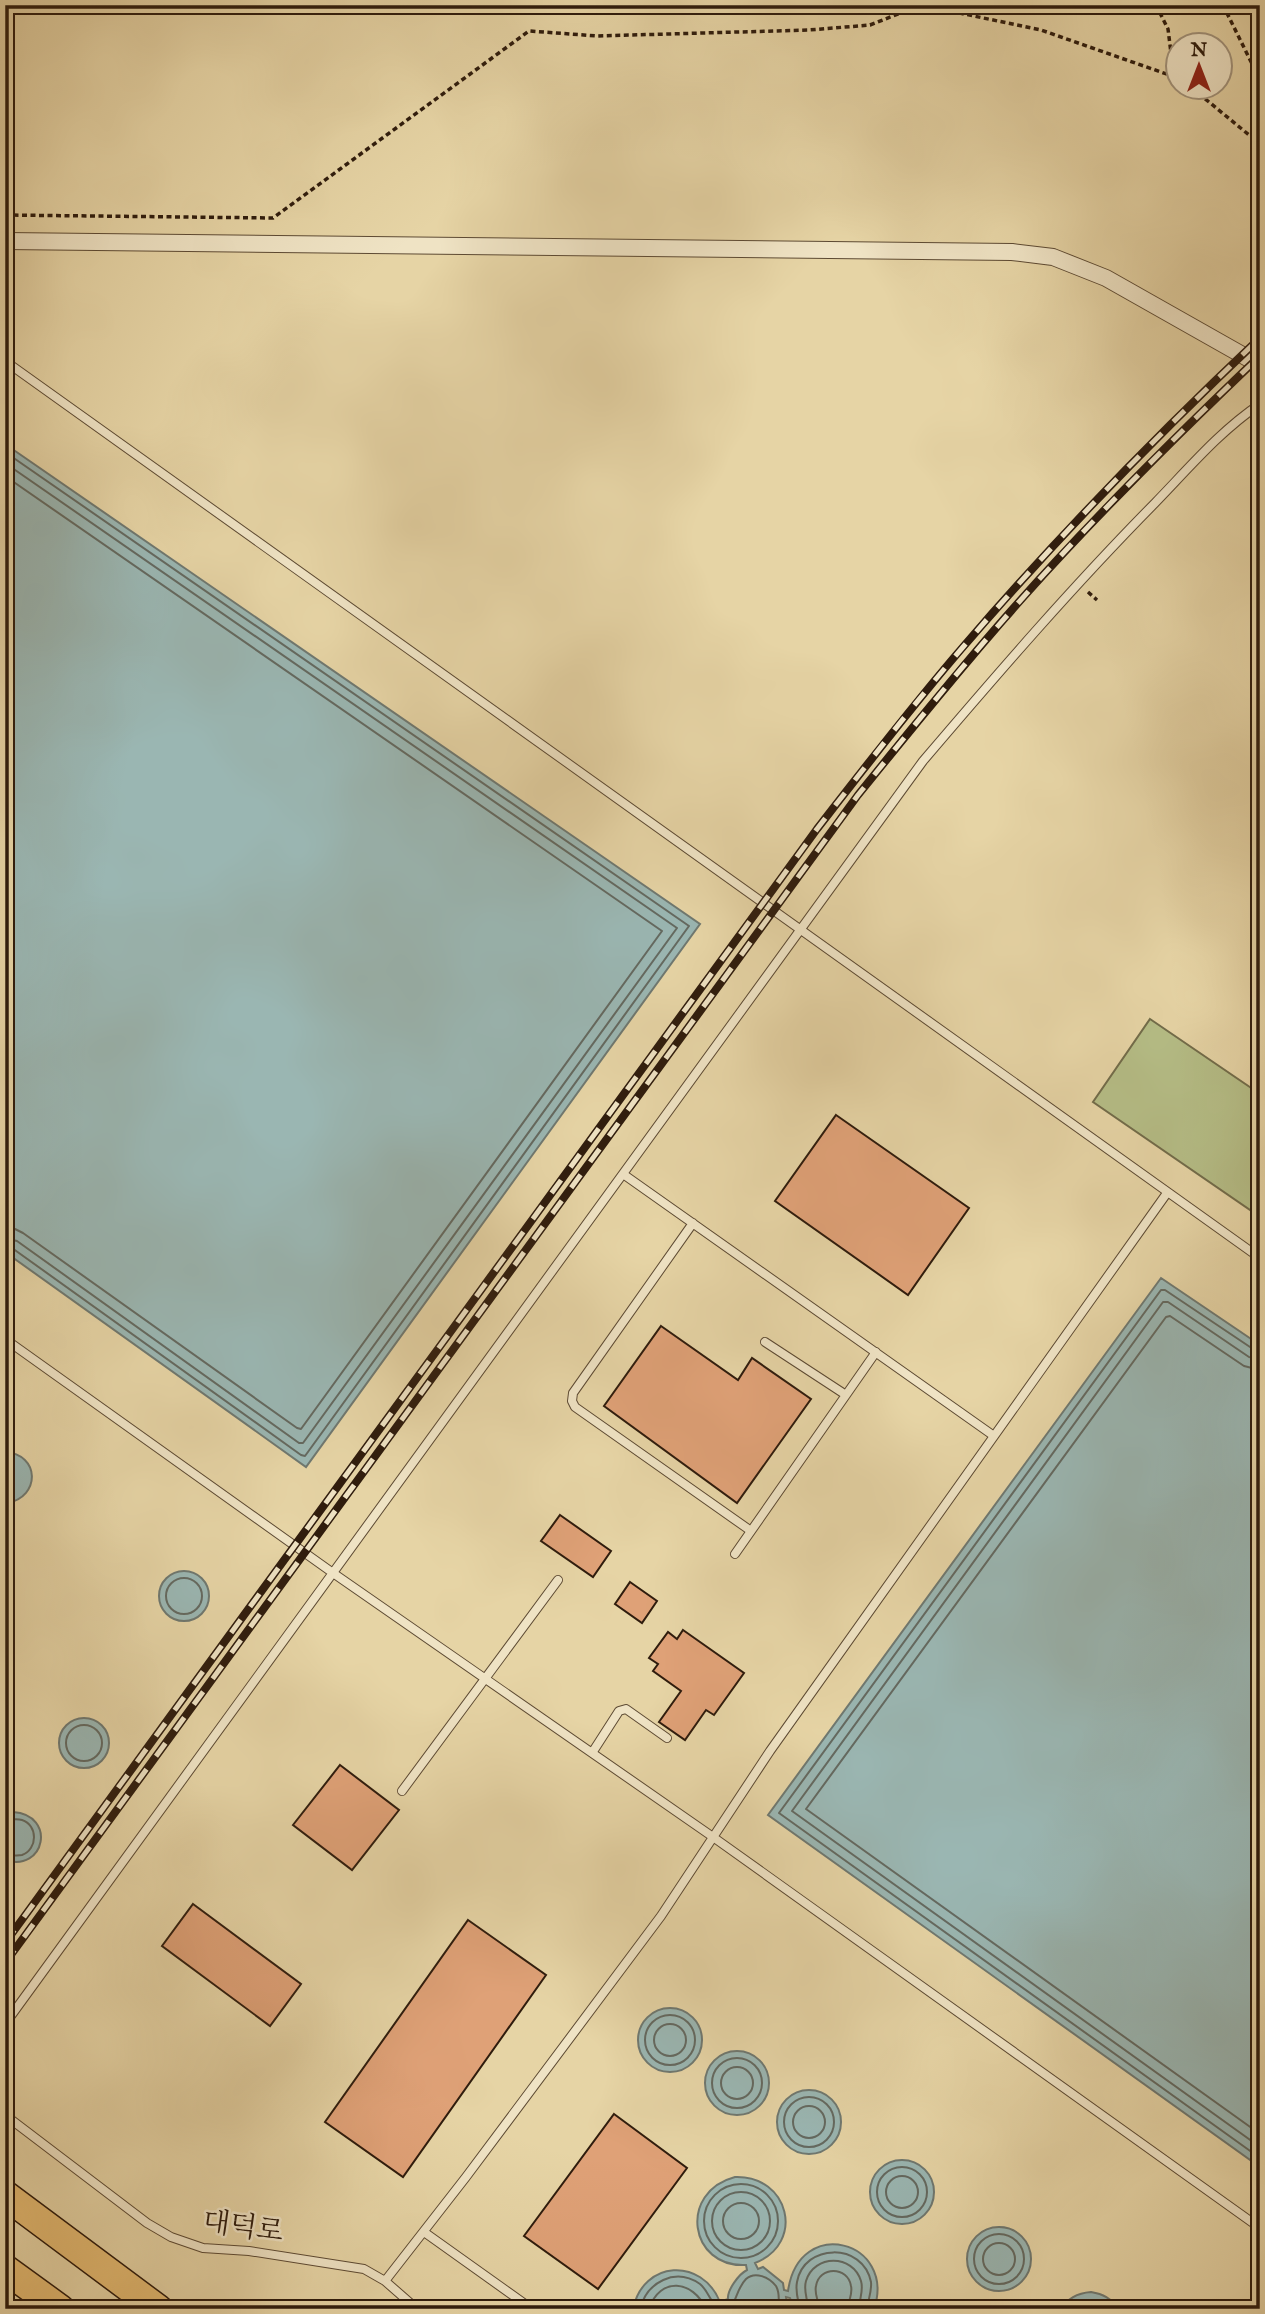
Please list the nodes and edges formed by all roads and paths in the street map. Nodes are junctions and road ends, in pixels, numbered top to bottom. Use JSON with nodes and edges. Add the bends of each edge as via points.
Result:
{"nodes":[{"id":1,"x":1156,"y":5,"type":"edge"},
{"id":2,"x":1223,"y":5,"type":"edge"},
{"id":3,"x":1168,"y":32,"type":"edge"},
{"id":4,"x":1164,"y":74,"type":"edge"},
{"id":5,"x":1260,"y":80,"type":"edge"},
{"id":6,"x":1209,"y":102,"type":"edge"},
{"id":7,"x":1260,"y":144,"type":"edge"},
{"id":8,"x":5,"y":215,"type":"edge"},
{"id":9,"x":5,"y":241,"type":"edge"},
{"id":10,"x":5,"y":361,"type":"edge"},
{"id":11,"x":1260,"y":365,"type":"edge"},
{"id":12,"x":1260,"y":404,"type":"edge"},
{"id":13,"x":801,"y":929,"type":"junction"},
{"id":14,"x":623,"y":1174,"type":"junction"},
{"id":15,"x":1167,"y":1193,"type":"junction"},
{"id":16,"x":693,"y":1223,"type":"junction"},
{"id":17,"x":1260,"y":1258,"type":"edge"},
{"id":18,"x":5,"y":1339,"type":"edge"},
{"id":19,"x":765,"y":1342,"type":"dead end"},
{"id":20,"x":876,"y":1352,"type":"junction"},
{"id":21,"x":846,"y":1395,"type":"junction"},
{"id":22,"x":994,"y":1436,"type":"junction"},
{"id":23,"x":751,"y":1531,"type":"junction"},
{"id":24,"x":735,"y":1554,"type":"dead end"},
{"id":25,"x":333,"y":1573,"type":"junction"},
{"id":26,"x":558,"y":1580,"type":"dead end"},
{"id":27,"x":485,"y":1679,"type":"junction"},
{"id":28,"x":667,"y":1738,"type":"dead end"},
{"id":29,"x":592,"y":1753,"type":"junction"},
{"id":30,"x":402,"y":1790,"type":"dead end"},
{"id":31,"x":713,"y":1837,"type":"junction"},
{"id":32,"x":5,"y":2024,"type":"edge"},
{"id":33,"x":5,"y":2115,"type":"edge"},
{"id":34,"x":5,"y":2195,"type":"edge"},
{"id":35,"x":1260,"y":2228,"type":"edge"},
{"id":36,"x":424,"y":2232,"type":"junction"},
{"id":37,"x":5,"y":2269,"type":"edge"},
{"id":38,"x":385,"y":2281,"type":"junction"},
{"id":39,"x":60,"y":2309,"type":"edge"},
{"id":40,"x":158,"y":2309,"type":"edge"},
{"id":41,"x":417,"y":2309,"type":"edge"},
{"id":42,"x":532,"y":2309,"type":"edge"}],
"edges":[{"from":1,"to":3,"type":"path"},
{"from":2,"to":5,"type":"path"},
{"from":4,"to":8,"type":"path","via":[[1041,30],[921,5],[870,25],[809,30],[597,36],[529,31],[273,218]]},
{"from":6,"to":7,"type":"path"},
{"from":9,"to":11,"type":"street","via":[[1012,252],[1053,257],[1126,287]]},
{"from":10,"to":13,"type":"lane"},
{"from":12,"to":13,"type":"lane","via":[[1235,421],[1026,640],[923,761]]},
{"from":13,"to":14,"type":"lane"},
{"from":13,"to":15,"type":"lane"},
{"from":14,"to":16,"type":"lane"},
{"from":14,"to":25,"type":"lane"},
{"from":15,"to":17,"type":"lane"},
{"from":15,"to":22,"type":"lane"},
{"from":16,"to":20,"type":"lane"},
{"from":16,"to":23,"type":"lane","via":[[573,1393],[572,1401]]},
{"from":18,"to":25,"type":"lane"},
{"from":19,"to":21,"type":"lane"},
{"from":20,"to":21,"type":"lane"},
{"from":20,"to":22,"type":"lane"},
{"from":21,"to":23,"type":"lane"},
{"from":22,"to":31,"type":"lane"},
{"from":23,"to":24,"type":"lane"},
{"from":25,"to":27,"type":"lane"},
{"from":25,"to":32,"type":"lane"},
{"from":26,"to":27,"type":"lane"},
{"from":27,"to":29,"type":"lane"},
{"from":27,"to":30,"type":"lane"},
{"from":28,"to":29,"type":"lane","via":[[623,1709]]},
{"from":29,"to":31,"type":"lane"},
{"from":31,"to":35,"type":"lane"},
{"from":31,"to":36,"type":"lane","via":[[653,1927]]},
{"from":33,"to":38,"type":"lane","name":"대덕로","via":[[171,2237],[203,2248],[364,2269]]},
{"from":34,"to":40,"type":"highway"},
{"from":36,"to":38,"type":"lane"},
{"from":36,"to":42,"type":"lane"},
{"from":37,"to":39,"type":"highway"},
{"from":38,"to":41,"type":"lane","name":"대덕로"}]}
